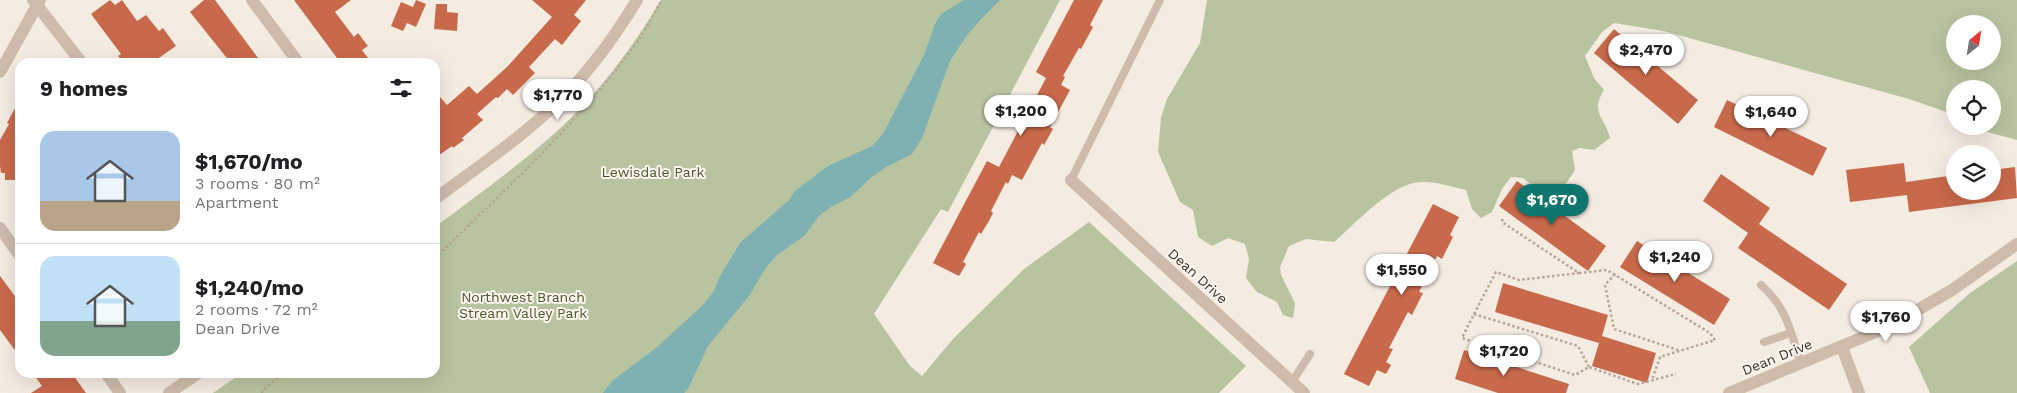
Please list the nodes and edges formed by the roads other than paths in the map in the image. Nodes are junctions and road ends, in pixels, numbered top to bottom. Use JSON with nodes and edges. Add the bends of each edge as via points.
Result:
{"nodes":[{"id":1,"x":252,"y":0,"type":"edge"},
{"id":2,"x":637,"y":0,"type":"edge"},
{"id":3,"x":1160,"y":0,"type":"edge"},
{"id":4,"x":37,"y":1,"type":"edge"},
{"id":5,"x":78,"y":58,"type":"edge"},
{"id":6,"x":295,"y":58,"type":"edge"},
{"id":7,"x":0,"y":72,"type":"edge"},
{"id":8,"x":1071,"y":180,"type":"joint"},
{"id":9,"x":440,"y":196,"type":"edge"},
{"id":10,"x":0,"y":228,"type":"edge"},
{"id":11,"x":2017,"y":244,"type":"edge"},
{"id":12,"x":15,"y":249,"type":"edge"},
{"id":13,"x":1761,"y":285,"type":"dead end"},
{"id":14,"x":1791,"y":333,"type":"junction"},
{"id":15,"x":1764,"y":342,"type":"dead end"},
{"id":16,"x":1842,"y":347,"type":"junction"},
{"id":17,"x":1310,"y":354,"type":"dead end"},
{"id":18,"x":1801,"y":364,"type":"junction"},
{"id":19,"x":109,"y":378,"type":"edge"},
{"id":20,"x":191,"y":378,"type":"edge"},
{"id":21,"x":1292,"y":382,"type":"junction"},
{"id":22,"x":120,"y":393,"type":"edge"},
{"id":23,"x":169,"y":393,"type":"edge"},
{"id":24,"x":1304,"y":393,"type":"edge"},
{"id":25,"x":1728,"y":393,"type":"edge"},
{"id":26,"x":1859,"y":393,"type":"edge"}],
"edges":[{"from":1,"to":6,"type":"street"},
{"from":2,"to":9,"type":"street","via":[[594,62],[556,104]]},
{"from":3,"to":8,"type":"lane"},
{"from":4,"to":5,"type":"street"},
{"from":4,"to":7,"type":"street"},
{"from":8,"to":21,"type":"street","name":"Dean Drive"},
{"from":10,"to":12,"type":"street"},
{"from":11,"to":16,"type":"street","name":"Dean Drive","via":[[1918,311]]},
{"from":13,"to":14,"type":"lane","via":[[1778,302]]},
{"from":14,"to":15,"type":"lane"},
{"from":14,"to":18,"type":"lane"},
{"from":16,"to":18,"type":"street","name":"Dean Drive"},
{"from":16,"to":26,"type":"street"},
{"from":17,"to":21,"type":"lane"},
{"from":18,"to":25,"type":"street","name":"Dean Drive"},
{"from":19,"to":22,"type":"street"},
{"from":20,"to":23,"type":"street"},
{"from":21,"to":24,"type":"street","name":"Dean Drive"}]}
